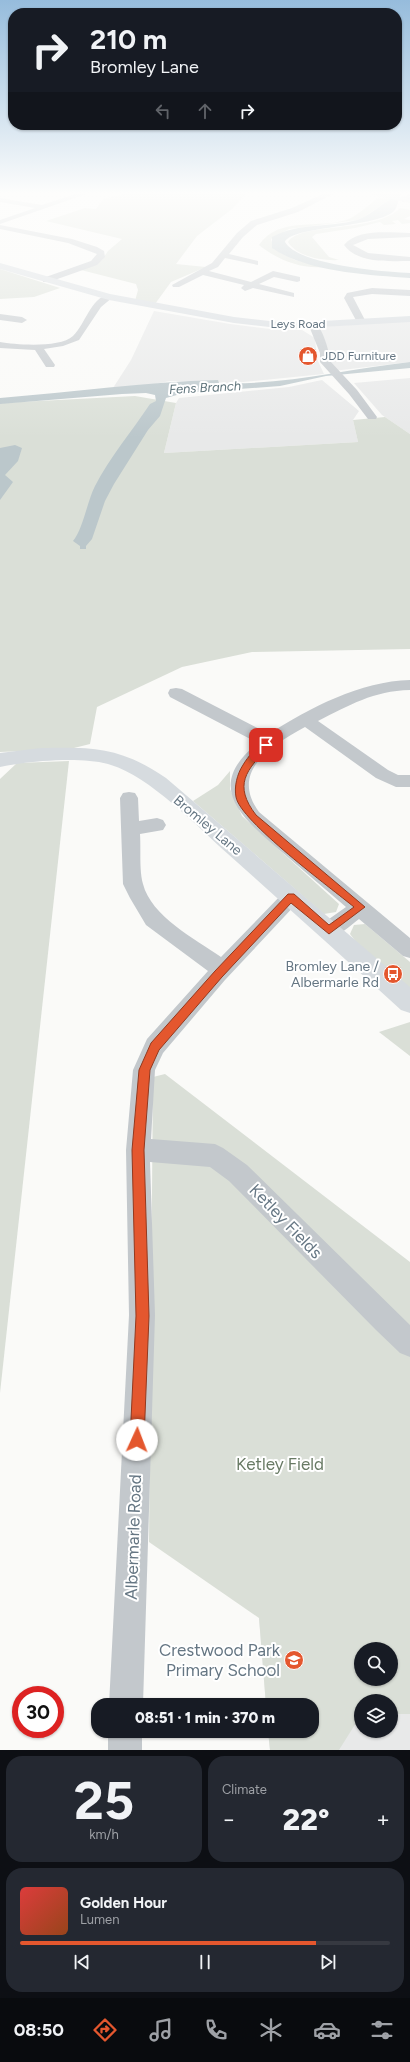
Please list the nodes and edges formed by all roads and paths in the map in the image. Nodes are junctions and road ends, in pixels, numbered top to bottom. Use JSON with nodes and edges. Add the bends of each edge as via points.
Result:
{"nodes":[{"id":1,"x":25,"y":274,"type":"edge"},
{"id":2,"x":64,"y":274,"type":"edge"},
{"id":3,"x":200,"y":274,"type":"edge"},
{"id":4,"x":209,"y":274,"type":"edge"},
{"id":5,"x":244,"y":274,"type":"edge"},
{"id":6,"x":297,"y":279,"type":"dead end"},
{"id":7,"x":46,"y":280,"type":"junction"},
{"id":8,"x":237,"y":281,"type":"junction"},
{"id":9,"x":182,"y":284,"type":"dead end"},
{"id":10,"x":248,"y":286,"type":"junction"},
{"id":11,"x":342,"y":289,"type":"dead end"},
{"id":12,"x":410,"y":292,"type":"edge"},
{"id":13,"x":354,"y":293,"type":"junction"},
{"id":14,"x":291,"y":295,"type":"dead end"},
{"id":15,"x":109,"y":297,"type":"junction"},
{"id":16,"x":0,"y":317,"type":"edge"},
{"id":17,"x":410,"y":319,"type":"edge"},
{"id":18,"x":22,"y":320,"type":"dead end"},
{"id":19,"x":361,"y":322,"type":"junction"},
{"id":20,"x":314,"y":326,"type":"junction"},
{"id":21,"x":0,"y":345,"type":"edge"},
{"id":22,"x":37,"y":346,"type":"junction"},
{"id":23,"x":50,"y":365,"type":"dead end"},
{"id":24,"x":372,"y":417,"type":"dead end"},
{"id":25,"x":410,"y":685,"type":"edge"},
{"id":26,"x":176,"y":693,"type":"dead end"},
{"id":27,"x":306,"y":720,"type":"junction"},
{"id":28,"x":270,"y":742,"type":"junction"},
{"id":29,"x":9,"y":758,"type":"edge"},
{"id":30,"x":410,"y":781,"type":"edge"},
{"id":31,"x":129,"y":798,"type":"dead end"},
{"id":32,"x":157,"y":825,"type":"dead end"},
{"id":33,"x":130,"y":828,"type":"junction"},
{"id":34,"x":291,"y":897,"type":"junction"},
{"id":35,"x":361,"y":907,"type":"junction"},
{"id":36,"x":329,"y":930,"type":"junction"},
{"id":37,"x":410,"y":950,"type":"edge"},
{"id":38,"x":222,"y":970,"type":"junction"},
{"id":39,"x":410,"y":1002,"type":"edge"},
{"id":40,"x":138,"y":1150,"type":"junction"},
{"id":41,"x":410,"y":1343,"type":"edge"},
{"id":42,"x":126,"y":1698,"type":"edge"},
{"id":43,"x":125,"y":1738,"type":"edge"},
{"id":44,"x":125,"y":1750,"type":"edge"}],
"edges":[{"from":1,"to":7,"type":"main road","name":"Leys Road"},
{"from":2,"to":7,"type":"street"},
{"from":3,"to":9,"type":"street"},
{"from":4,"to":8,"type":"street"},
{"from":5,"to":8,"type":"street"},
{"from":6,"to":10,"type":"street","via":[[273,274]]},
{"from":7,"to":15,"type":"main road","name":"Leys Road"},
{"from":8,"to":10,"type":"street"},
{"from":10,"to":14,"type":"street"},
{"from":11,"to":13,"type":"street"},
{"from":12,"to":13,"type":"street"},
{"from":13,"to":19,"type":"street","via":[[348,298]]},
{"from":15,"to":20,"type":"main road","name":"Leys Road","via":[[234,320],[287,326]]},
{"from":15,"to":22,"type":"street","via":[[98,305],[76,338],[59,344]]},
{"from":16,"to":18,"type":"street"},
{"from":17,"to":19,"type":"main road","name":"Leys Road"},
{"from":19,"to":20,"type":"main road","name":"Leys Road"},
{"from":20,"to":24,"type":"street","via":[[325,353],[325,362]]},
{"from":21,"to":22,"type":"street"},
{"from":22,"to":23,"type":"street"},
{"from":25,"to":27,"type":"street","via":[[364,692]]},
{"from":26,"to":28,"type":"street","via":[[185,706]]},
{"from":27,"to":28,"type":"street"},
{"from":27,"to":30,"type":"street","via":[[382,774],[396,781]]},
{"from":28,"to":35,"type":"street","via":[[248,763],[242,773],[240,798],[253,817]]},
{"from":29,"to":34,"type":"main road","name":"Bromley Lane","via":[[116,758],[143,772],[184,804]]},
{"from":31,"to":33,"type":"street"},
{"from":32,"to":33,"type":"street"},
{"from":33,"to":38,"type":"street","via":[[134,884],[153,919]]},
{"from":34,"to":36,"type":"main road","name":"Bromley Lane"},
{"from":34,"to":38,"type":"street","name":"Albermarle Road"},
{"from":35,"to":36,"type":"street"},
{"from":35,"to":37,"type":"street"},
{"from":36,"to":39,"type":"main road","name":"Bromley Lane"},
{"from":38,"to":40,"type":"street","name":"Albermarle Road","via":[[155,1046],[144,1070]]},
{"from":40,"to":41,"type":"street","name":"Ketley Fields","via":[[216,1156],[238,1173]]},
{"from":40,"to":42,"type":"street","name":"Albermarle Road","via":[[142,1316]]},
{"from":43,"to":44,"type":"street"}]}
